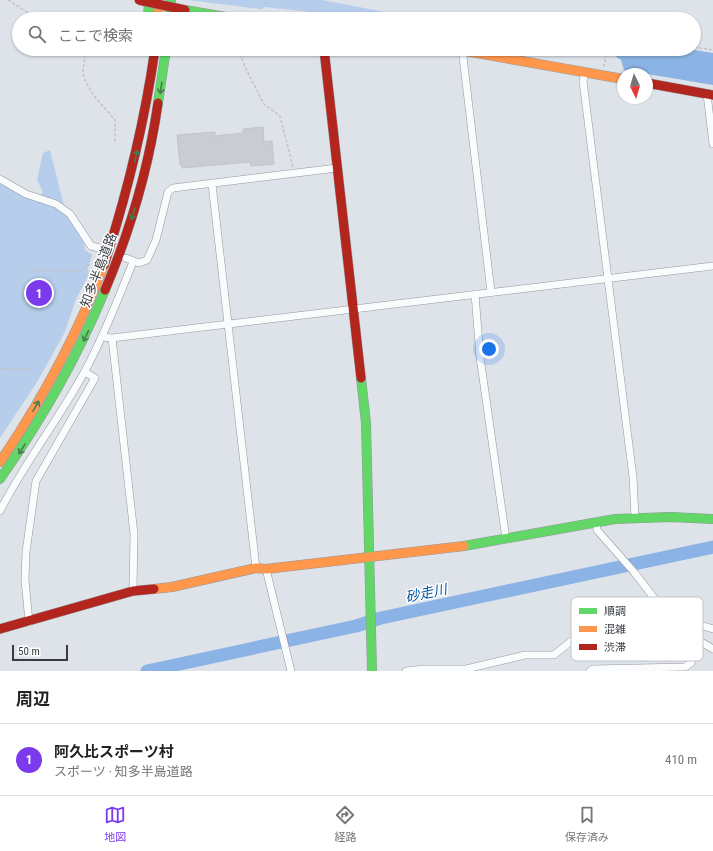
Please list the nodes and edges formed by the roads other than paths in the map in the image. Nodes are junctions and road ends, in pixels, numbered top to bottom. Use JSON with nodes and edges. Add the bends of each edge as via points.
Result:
{"nodes":[{"id":1,"x":138,"y":0,"type":"edge"},
{"id":2,"x":149,"y":0,"type":"edge"},
{"id":3,"x":159,"y":0,"type":"edge"},
{"id":4,"x":170,"y":0,"type":"edge"},
{"id":5,"x":148,"y":12,"type":"edge"},
{"id":6,"x":158,"y":12,"type":"edge"},
{"id":7,"x":169,"y":12,"type":"edge"},
{"id":8,"x":197,"y":12,"type":"edge"},
{"id":9,"x":145,"y":56,"type":"edge"},
{"id":10,"x":154,"y":56,"type":"edge"},
{"id":11,"x":165,"y":56,"type":"edge"},
{"id":12,"x":325,"y":56,"type":"edge"},
{"id":13,"x":463,"y":56,"type":"edge"},
{"id":14,"x":493,"y":56,"type":"edge"},
{"id":15,"x":585,"y":72,"type":"junction"},
{"id":16,"x":617,"y":78,"type":"edge"},
{"id":17,"x":653,"y":84,"type":"edge"},
{"id":18,"x":710,"y":94,"type":"edge"},
{"id":19,"x":139,"y":141,"type":"junction"},
{"id":20,"x":713,"y":144,"type":"edge"},
{"id":21,"x":337,"y":168,"type":"junction"},
{"id":22,"x":0,"y":178,"type":"edge"},
{"id":23,"x":212,"y":184,"type":"junction"},
{"id":24,"x":103,"y":249,"type":"dead end"},
{"id":25,"x":713,"y":266,"type":"edge"},
{"id":26,"x":608,"y":279,"type":"junction"},
{"id":27,"x":491,"y":292,"type":"junction"},
{"id":28,"x":475,"y":294,"type":"junction"},
{"id":29,"x":354,"y":308,"type":"junction"},
{"id":30,"x":228,"y":323,"type":"junction"},
{"id":31,"x":102,"y":337,"type":"junction"},
{"id":32,"x":112,"y":338,"type":"junction"},
{"id":33,"x":85,"y":372,"type":"junction"},
{"id":34,"x":0,"y":462,"type":"edge"},
{"id":35,"x":0,"y":479,"type":"edge"},
{"id":36,"x":0,"y":511,"type":"edge"},
{"id":37,"x":635,"y":518,"type":"junction"},
{"id":38,"x":713,"y":519,"type":"edge"},
{"id":39,"x":596,"y":522,"type":"junction"},
{"id":40,"x":506,"y":539,"type":"junction"},
{"id":41,"x":370,"y":558,"type":"junction"},
{"id":42,"x":256,"y":568,"type":"junction"},
{"id":43,"x":266,"y":568,"type":"junction"},
{"id":44,"x":133,"y":591,"type":"junction"},
{"id":45,"x":652,"y":597,"type":"edge"},
{"id":46,"x":29,"y":622,"type":"junction"},
{"id":47,"x":703,"y":626,"type":"edge"},
{"id":48,"x":0,"y":628,"type":"edge"},
{"id":49,"x":713,"y":629,"type":"edge"},
{"id":50,"x":571,"y":640,"type":"edge"},
{"id":51,"x":703,"y":644,"type":"edge"},
{"id":52,"x":713,"y":649,"type":"edge"},
{"id":53,"x":692,"y":661,"type":"edge"},
{"id":54,"x":291,"y":671,"type":"edge"},
{"id":55,"x":372,"y":671,"type":"edge"},
{"id":56,"x":406,"y":671,"type":"edge"},
{"id":57,"x":590,"y":671,"type":"edge"}],
"edges":[{"from":1,"to":8,"type":"main road","bridge":true},
{"from":2,"to":5,"type":"main road"},
{"from":3,"to":6,"type":"main road"},
{"from":4,"to":7,"type":"main road"},
{"from":9,"to":19,"type":"main road","via":[[138,125]]},
{"from":10,"to":19,"type":"main road","name":"知多半島道路"},
{"from":11,"to":35,"type":"main road","name":"知多半島道路","one_way":true,"via":[[159,102],[137,201],[112,273],[71,367],[46,411]]},
{"from":12,"to":21,"type":"main road"},
{"from":13,"to":27,"type":"street"},
{"from":14,"to":15,"type":"main road"},
{"from":15,"to":16,"type":"main road"},
{"from":15,"to":26,"type":"street","via":[[583,81]]},
{"from":17,"to":18,"type":"main road"},
{"from":18,"to":20,"type":"street"},
{"from":34,"to":19,"type":"main road","name":"知多半島道路","one_way":true,"via":[[35,408],[81,319],[116,230]]},
{"from":21,"to":23,"type":"street"},
{"from":21,"to":29,"type":"main road"},
{"from":22,"to":24,"type":"street","via":[[26,194],[56,204],[70,214],[91,246]]},
{"from":23,"to":30,"type":"street"},
{"from":23,"to":31,"type":"street","via":[[173,188],[168,192],[150,254],[143,262],[130,260]]},
{"from":25,"to":26,"type":"street"},
{"from":26,"to":27,"type":"street"},
{"from":26,"to":37,"type":"street","via":[[633,477]]},
{"from":27,"to":28,"type":"street"},
{"from":28,"to":29,"type":"street"},
{"from":28,"to":40,"type":"street","via":[[480,357]]},
{"from":29,"to":30,"type":"street"},
{"from":29,"to":41,"type":"main road","via":[[366,423]]},
{"from":30,"to":32,"type":"street"},
{"from":30,"to":42,"type":"street"},
{"from":31,"to":32,"type":"street"},
{"from":31,"to":33,"type":"street"},
{"from":32,"to":44,"type":"street","via":[[134,534]]},
{"from":33,"to":36,"type":"street","via":[[12,486]]},
{"from":33,"to":46,"type":"street","via":[[95,378],[36,481],[26,552],[25,580]]},
{"from":37,"to":38,"type":"main road"},
{"from":37,"to":39,"type":"main road"},
{"from":39,"to":40,"type":"main road"},
{"from":39,"to":45,"type":"street","via":[[597,530]]},
{"from":40,"to":41,"type":"main road"},
{"from":41,"to":43,"type":"main road"},
{"from":41,"to":55,"type":"main road"},
{"from":42,"to":43,"type":"main road"},
{"from":42,"to":44,"type":"main road","via":[[172,587]]},
{"from":43,"to":54,"type":"street"},
{"from":44,"to":46,"type":"main road"},
{"from":46,"to":48,"type":"main road"},
{"from":47,"to":49,"type":"street"},
{"from":50,"to":56,"type":"street","via":[[554,655],[525,655],[466,669]]},
{"from":51,"to":52,"type":"street"},
{"from":53,"to":57,"type":"street","via":[[685,667]]}]}
